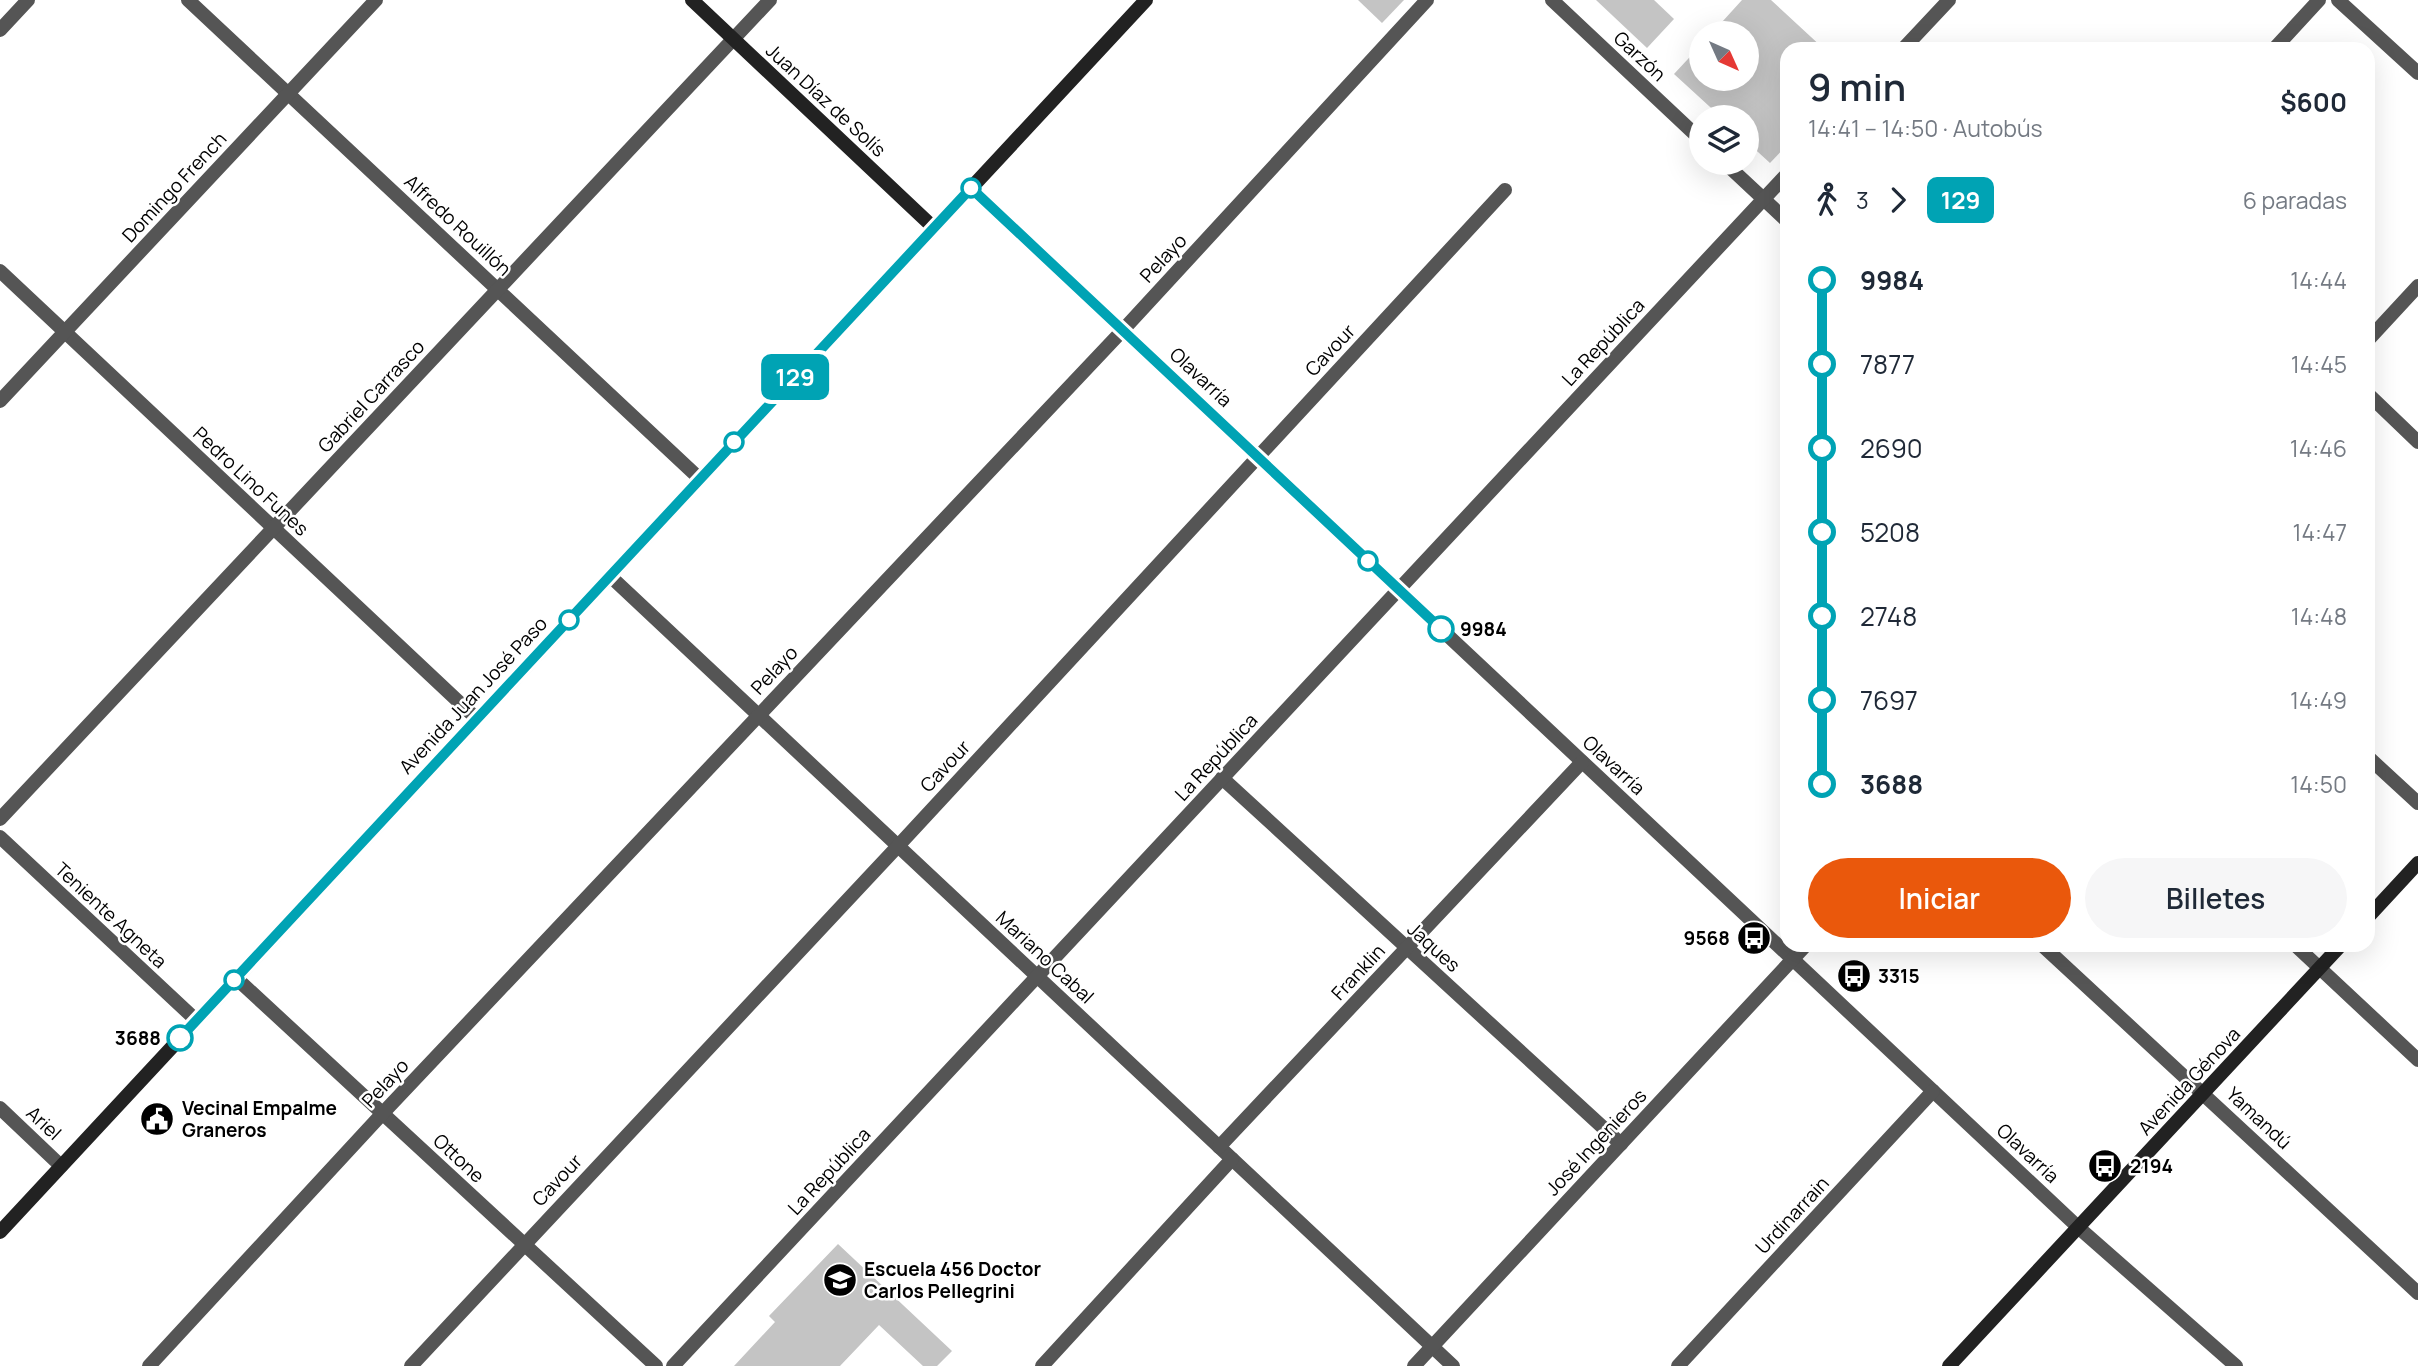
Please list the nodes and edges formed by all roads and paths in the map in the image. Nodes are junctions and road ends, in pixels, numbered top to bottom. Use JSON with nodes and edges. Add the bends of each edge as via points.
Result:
{"nodes":[{"id":1,"x":28,"y":0,"type":"edge"},
{"id":2,"x":188,"y":0,"type":"edge"},
{"id":3,"x":376,"y":0,"type":"edge"},
{"id":4,"x":692,"y":0,"type":"edge"},
{"id":5,"x":770,"y":0,"type":"edge"},
{"id":6,"x":1146,"y":0,"type":"edge"},
{"id":7,"x":1427,"y":0,"type":"edge"},
{"id":8,"x":1552,"y":0,"type":"edge"},
{"id":9,"x":1949,"y":0,"type":"edge"},
{"id":10,"x":2319,"y":0,"type":"edge"},
{"id":11,"x":2338,"y":0,"type":"edge"},
{"id":12,"x":0,"y":30,"type":"edge"},
{"id":13,"x":733,"y":39,"type":"junction"},
{"id":14,"x":1910,"y":42,"type":"edge"},
{"id":15,"x":2280,"y":42,"type":"edge"},
{"id":16,"x":2418,"y":73,"type":"edge"},
{"id":17,"x":289,"y":94,"type":"junction"},
{"id":18,"x":1689,"y":129,"type":"edge"},
{"id":19,"x":1738,"y":175,"type":"edge"},
{"id":20,"x":1780,"y":181,"type":"edge"},
{"id":21,"x":971,"y":188,"type":"junction"},
{"id":22,"x":1505,"y":190,"type":"dead end"},
{"id":23,"x":1763,"y":199,"type":"junction"},
{"id":24,"x":1780,"y":215,"type":"edge"},
{"id":25,"x":934,"y":228,"type":"junction"},
{"id":26,"x":0,"y":271,"type":"edge"},
{"id":27,"x":2418,"y":286,"type":"edge"},
{"id":28,"x":498,"y":289,"type":"junction"},
{"id":29,"x":1123,"y":330,"type":"junction"},
{"id":30,"x":65,"y":332,"type":"junction"},
{"id":31,"x":2375,"y":332,"type":"edge"},
{"id":32,"x":0,"y":401,"type":"edge"},
{"id":33,"x":2375,"y":401,"type":"edge"},
{"id":34,"x":2418,"y":442,"type":"edge"},
{"id":35,"x":1257,"y":456,"type":"junction"},
{"id":36,"x":700,"y":479,"type":"junction"},
{"id":37,"x":273,"y":528,"type":"junction"},
{"id":38,"x":610,"y":576,"type":"junction"},
{"id":39,"x":1398,"y":589,"type":"junction"},
{"id":40,"x":759,"y":715,"type":"junction"},
{"id":41,"x":477,"y":719,"type":"junction"},
{"id":42,"x":1582,"y":762,"type":"junction"},
{"id":43,"x":2375,"y":763,"type":"edge"},
{"id":44,"x":1222,"y":778,"type":"junction"},
{"id":45,"x":2418,"y":803,"type":"edge"},
{"id":46,"x":0,"y":819,"type":"edge"},
{"id":47,"x":0,"y":837,"type":"edge"},
{"id":48,"x":898,"y":846,"type":"junction"},
{"id":49,"x":2418,"y":863,"type":"edge"},
{"id":50,"x":2375,"y":909,"type":"edge"},
{"id":51,"x":1780,"y":947,"type":"edge"},
{"id":52,"x":1407,"y":948,"type":"junction"},
{"id":53,"x":1786,"y":952,"type":"edge"},
{"id":54,"x":1800,"y":952,"type":"edge"},
{"id":55,"x":2050,"y":952,"type":"edge"},
{"id":56,"x":2303,"y":952,"type":"edge"},
{"id":57,"x":2335,"y":952,"type":"edge"},
{"id":58,"x":1793,"y":959,"type":"junction"},
{"id":59,"x":2320,"y":968,"type":"junction"},
{"id":60,"x":1037,"y":976,"type":"junction"},
{"id":61,"x":236,"y":978,"type":"junction"},
{"id":62,"x":196,"y":1020,"type":"junction"},
{"id":63,"x":2418,"y":1060,"type":"edge"},
{"id":64,"x":1933,"y":1091,"type":"junction"},
{"id":65,"x":2204,"y":1093,"type":"junction"},
{"id":66,"x":0,"y":1108,"type":"edge"},
{"id":67,"x":382,"y":1114,"type":"junction"},
{"id":68,"x":1621,"y":1144,"type":"junction"},
{"id":69,"x":1219,"y":1147,"type":"junction"},
{"id":70,"x":1232,"y":1159,"type":"junction"},
{"id":71,"x":61,"y":1166,"type":"junction"},
{"id":72,"x":2079,"y":1228,"type":"junction"},
{"id":73,"x":0,"y":1232,"type":"edge"},
{"id":74,"x":523,"y":1244,"type":"junction"},
{"id":75,"x":2418,"y":1293,"type":"edge"},
{"id":76,"x":1432,"y":1347,"type":"junction"},
{"id":77,"x":149,"y":1366,"type":"edge"},
{"id":78,"x":411,"y":1366,"type":"edge"},
{"id":79,"x":656,"y":1366,"type":"edge"},
{"id":80,"x":673,"y":1366,"type":"edge"},
{"id":81,"x":1042,"y":1366,"type":"edge"},
{"id":82,"x":1414,"y":1366,"type":"edge"},
{"id":83,"x":1453,"y":1366,"type":"edge"},
{"id":84,"x":1678,"y":1366,"type":"edge"},
{"id":85,"x":1949,"y":1366,"type":"edge"},
{"id":86,"x":2236,"y":1366,"type":"edge"}],
"edges":[{"from":1,"to":12,"type":"street"},
{"from":2,"to":17,"type":"street","name":"Alfredo Rouillón"},
{"from":3,"to":17,"type":"street","name":"Domingo French"},
{"from":4,"to":13,"type":"main road","name":"Juan Díaz de Solís"},
{"from":5,"to":13,"type":"street","name":"Gabriel Carrasco"},
{"from":6,"to":21,"type":"main road","name":"Avenida Juan José Paso"},
{"from":7,"to":29,"type":"street","name":"Pelayo"},
{"from":8,"to":18,"type":"street","name":"Garzón"},
{"from":9,"to":14,"type":"street"},
{"from":10,"to":15,"type":"street"},
{"from":11,"to":16,"type":"street"},
{"from":13,"to":25,"type":"main road","name":"Juan Díaz de Solís"},
{"from":13,"to":28,"type":"street","name":"Gabriel Carrasco"},
{"from":17,"to":28,"type":"street","name":"Alfredo Rouillón"},
{"from":17,"to":30,"type":"street","name":"Domingo French"},
{"from":19,"to":23,"type":"street"},
{"from":20,"to":23,"type":"street","name":"La República"},
{"from":21,"to":25,"type":"main road","name":"Avenida Juan José Paso"},
{"from":21,"to":29,"type":"street","name":"Olavarría"},
{"from":22,"to":35,"type":"street","name":"Cavour"},
{"from":23,"to":24,"type":"street"},
{"from":23,"to":39,"type":"street","name":"La República"},
{"from":25,"to":36,"type":"main road","name":"Avenida Juan José Paso"},
{"from":26,"to":30,"type":"street","name":"Pedro Lino Funes"},
{"from":27,"to":31,"type":"street"},
{"from":28,"to":36,"type":"street","name":"Alfredo Rouillón"},
{"from":28,"to":37,"type":"street","name":"Gabriel Carrasco"},
{"from":29,"to":35,"type":"street","name":"Olavarría"},
{"from":29,"to":40,"type":"street","name":"Pelayo"},
{"from":30,"to":32,"type":"street","name":"Domingo French"},
{"from":30,"to":37,"type":"street","name":"Pedro Lino Funes"},
{"from":33,"to":34,"type":"street"},
{"from":35,"to":39,"type":"street","name":"Olavarría"},
{"from":35,"to":48,"type":"street","name":"Cavour"},
{"from":36,"to":38,"type":"main road","name":"Avenida Juan José Paso"},
{"from":37,"to":41,"type":"street","name":"Pedro Lino Funes"},
{"from":37,"to":46,"type":"street","name":"Gabriel Carrasco"},
{"from":38,"to":40,"type":"street","name":"Mariano Cabal"},
{"from":38,"to":41,"type":"main road","name":"Avenida Juan José Paso"},
{"from":39,"to":42,"type":"street","name":"Olavarría"},
{"from":39,"to":44,"type":"street","name":"La República"},
{"from":40,"to":48,"type":"street","name":"Mariano Cabal"},
{"from":40,"to":67,"type":"street","name":"Pelayo"},
{"from":41,"to":61,"type":"main road","name":"Avenida Juan José Paso"},
{"from":42,"to":51,"type":"street","name":"Olavarría"},
{"from":42,"to":52,"type":"street","name":"Franklin"},
{"from":43,"to":45,"type":"street"},
{"from":44,"to":52,"type":"street","name":"Jaques"},
{"from":44,"to":60,"type":"street","name":"La República"},
{"from":47,"to":62,"type":"street","name":"Teniente Agneta"},
{"from":48,"to":60,"type":"street","name":"Mariano Cabal"},
{"from":48,"to":74,"type":"street","name":"Cavour"},
{"from":49,"to":50,"type":"main road"},
{"from":52,"to":68,"type":"street","name":"Jaques"},
{"from":52,"to":69,"type":"street","name":"Franklin"},
{"from":53,"to":58,"type":"street","name":"Olavarría"},
{"from":54,"to":58,"type":"street","name":"José Ingenieros"},
{"from":55,"to":65,"type":"street","name":"Yamandú"},
{"from":56,"to":59,"type":"street"},
{"from":57,"to":59,"type":"main road","name":"Avenida Génova"},
{"from":58,"to":64,"type":"street","name":"Olavarría"},
{"from":58,"to":68,"type":"street","name":"José Ingenieros"},
{"from":59,"to":63,"type":"street"},
{"from":59,"to":65,"type":"main road","name":"Avenida Génova"},
{"from":60,"to":69,"type":"street","name":"Mariano Cabal"},
{"from":60,"to":80,"type":"street","name":"La República"},
{"from":61,"to":62,"type":"main road","name":"Avenida Juan José Paso"},
{"from":61,"to":67,"type":"street","name":"Ottone"},
{"from":62,"to":71,"type":"main road","name":"Avenida Juan José Paso"},
{"from":64,"to":72,"type":"street","name":"Olavarría"},
{"from":64,"to":84,"type":"street","name":"Urdinarrain"},
{"from":65,"to":72,"type":"main road","name":"Avenida Génova"},
{"from":65,"to":75,"type":"street","name":"Yamandú"},
{"from":66,"to":71,"type":"street","name":"Ariel"},
{"from":67,"to":74,"type":"street","name":"Ottone"},
{"from":67,"to":77,"type":"street","name":"Pelayo"},
{"from":68,"to":76,"type":"street","name":"José Ingenieros"},
{"from":69,"to":70,"type":"street","name":"Mariano Cabal"},
{"from":70,"to":76,"type":"street","name":"Mariano Cabal"},
{"from":70,"to":81,"type":"street"},
{"from":71,"to":73,"type":"main road","name":"Avenida Juan José Paso"},
{"from":72,"to":85,"type":"main road","name":"Avenida Génova"},
{"from":72,"to":86,"type":"street","name":"Olavarría"},
{"from":74,"to":78,"type":"street","name":"Cavour"},
{"from":74,"to":79,"type":"street","name":"Ottone"},
{"from":76,"to":82,"type":"street","name":"José Ingenieros"},
{"from":76,"to":83,"type":"street","name":"Mariano Cabal"}]}
